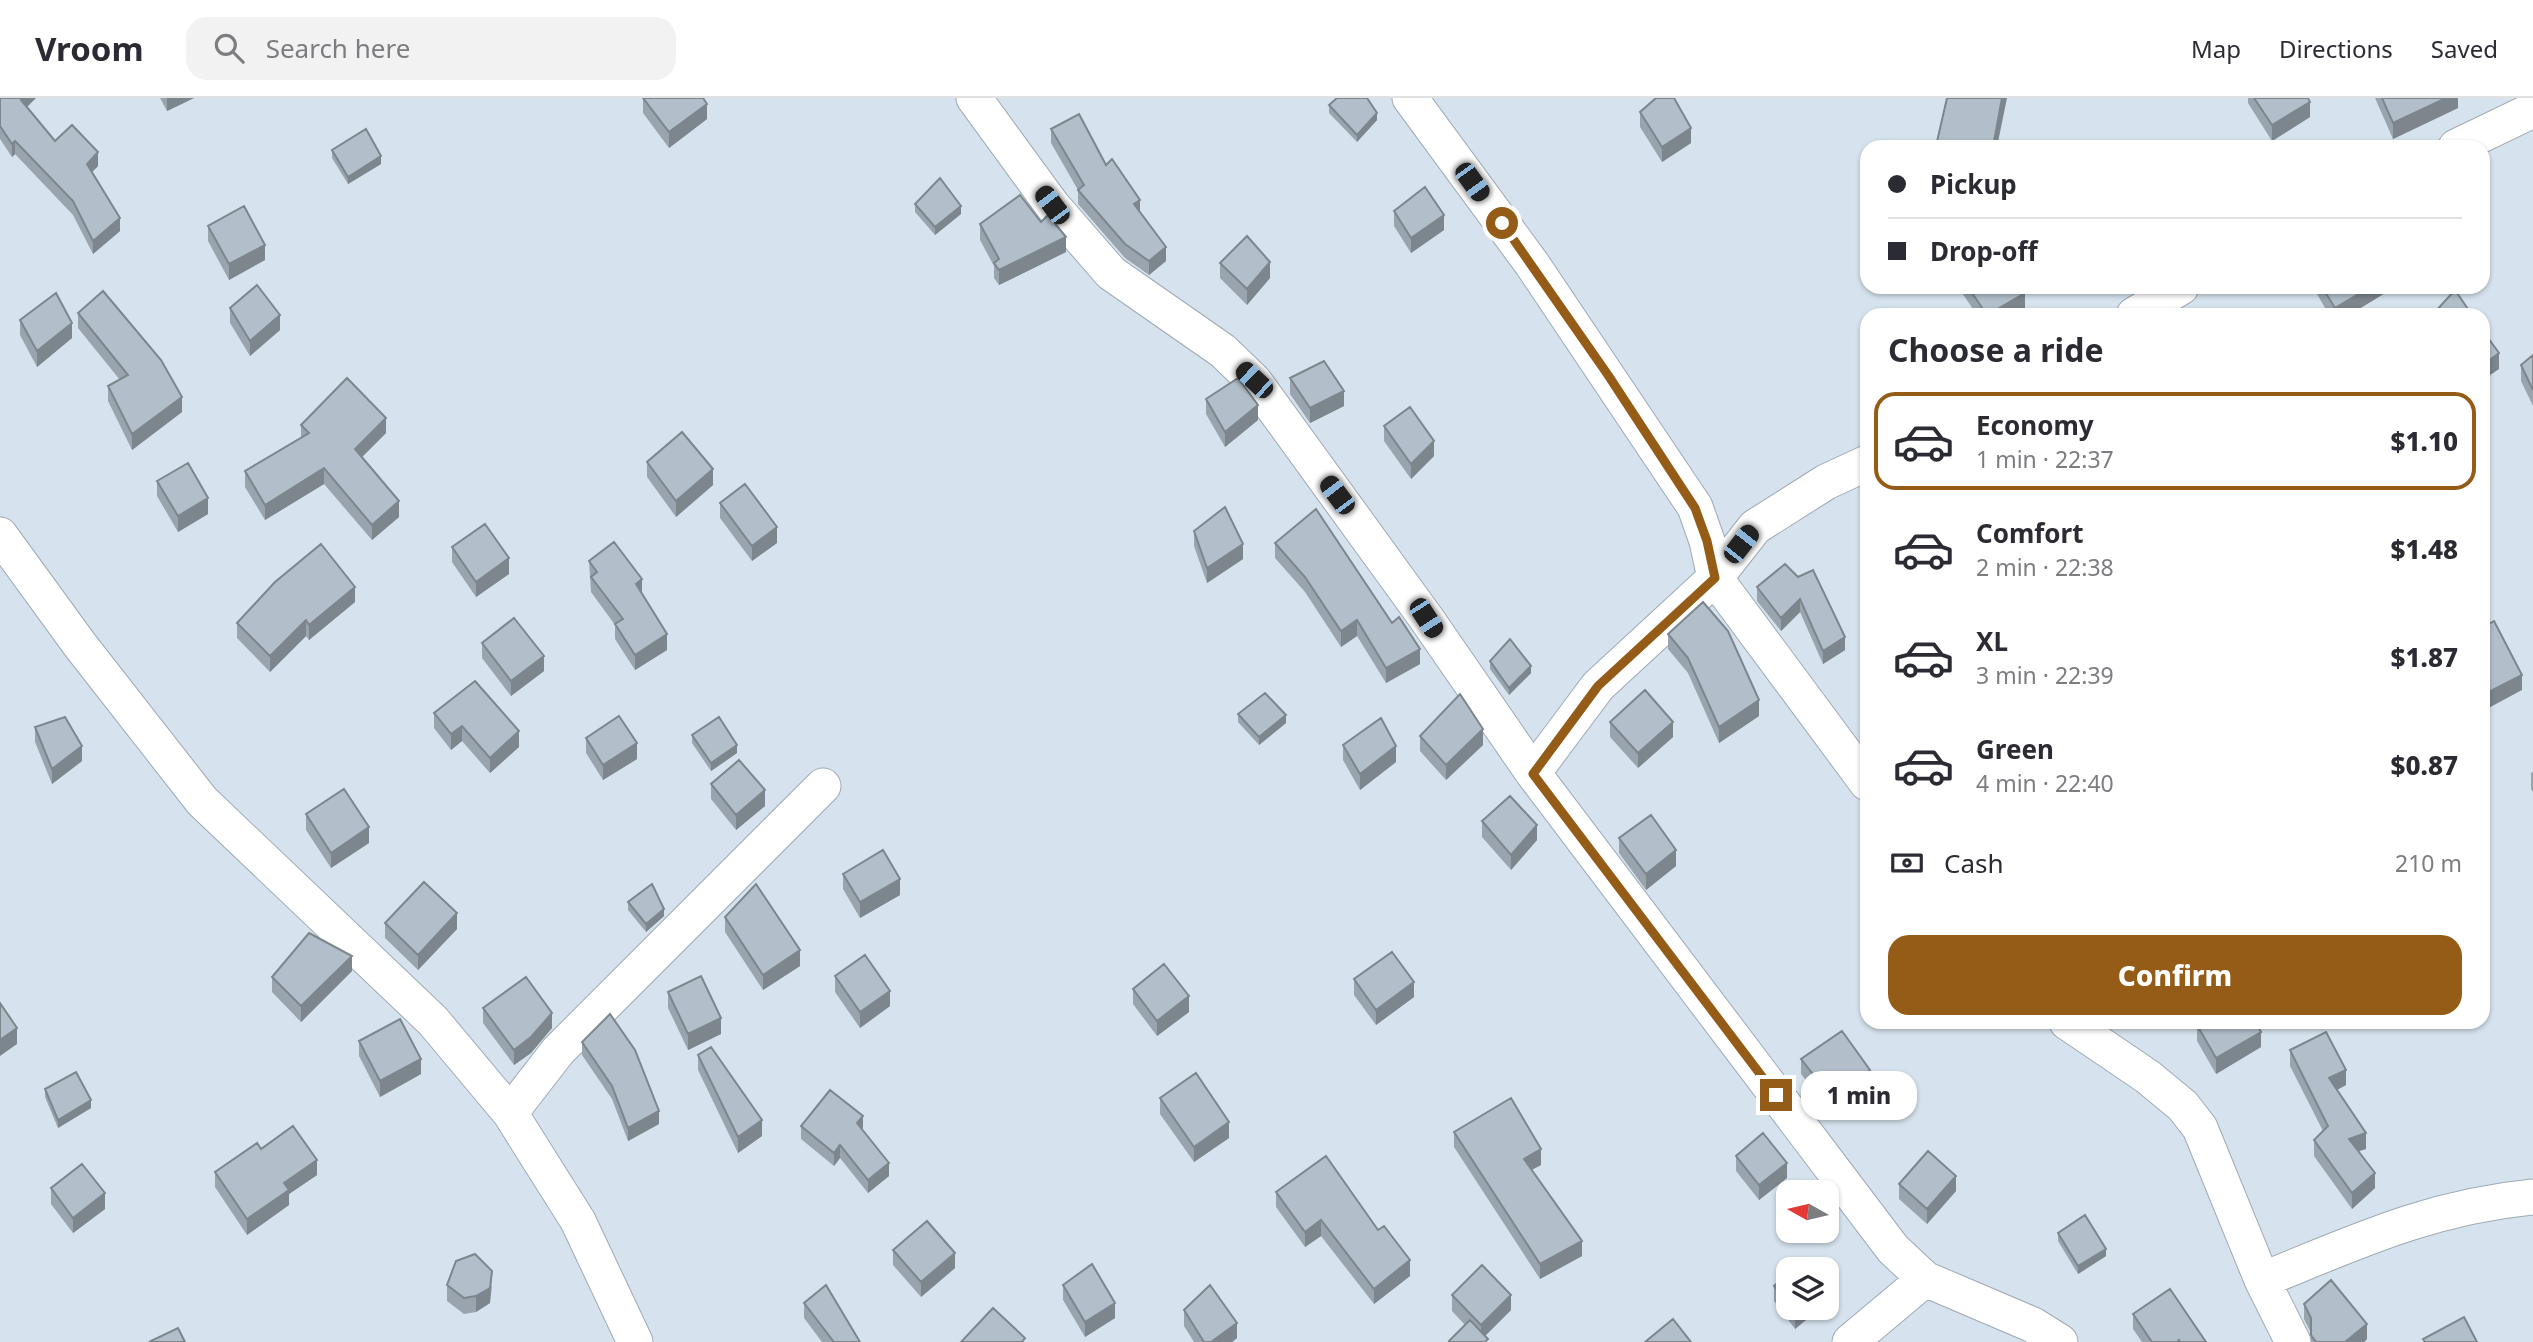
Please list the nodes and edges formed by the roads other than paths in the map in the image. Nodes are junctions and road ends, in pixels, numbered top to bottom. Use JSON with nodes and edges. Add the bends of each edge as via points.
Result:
{"nodes":[{"id":1,"x":974,"y":98,"type":"edge"},
{"id":2,"x":1410,"y":98,"type":"edge"},
{"id":3,"x":2533,"y":110,"type":"edge"},
{"id":4,"x":2471,"y":140,"type":"edge"},
{"id":5,"x":2169,"y":294,"type":"edge"},
{"id":6,"x":2146,"y":308,"type":"edge"},
{"id":7,"x":1860,"y":466,"type":"edge"},
{"id":8,"x":0,"y":535,"type":"edge"},
{"id":9,"x":1715,"y":578,"type":"junction"},
{"id":10,"x":1533,"y":774,"type":"junction"},
{"id":11,"x":1860,"y":774,"type":"edge"},
{"id":12,"x":823,"y":786,"type":"dead end"},
{"id":13,"x":2077,"y":1029,"type":"edge"},
{"id":14,"x":510,"y":1113,"type":"junction"},
{"id":15,"x":2533,"y":1197,"type":"edge"},
{"id":16,"x":1925,"y":1279,"type":"junction"},
{"id":17,"x":2262,"y":1280,"type":"junction"},
{"id":18,"x":638,"y":1341,"type":"edge"},
{"id":19,"x":1850,"y":1342,"type":"edge"},
{"id":20,"x":2060,"y":1342,"type":"edge"},
{"id":21,"x":2292,"y":1342,"type":"edge"}],
"edges":[{"from":1,"to":10,"type":"street","via":[[1052,205],[1111,273],[1223,351],[1254,380]]},
{"from":2,"to":9,"type":"street","via":[[1532,264],[1695,508]]},
{"from":3,"to":4,"type":"street"},
{"from":5,"to":6,"type":"street"},
{"from":7,"to":9,"type":"street","via":[[1755,527]]},
{"from":8,"to":14,"type":"street","via":[[202,801],[433,1021]]},
{"from":9,"to":10,"type":"street","via":[[1598,686]]},
{"from":9,"to":11,"type":"street"},
{"from":10,"to":16,"type":"street","via":[[1893,1249]]},
{"from":12,"to":14,"type":"street","via":[[558,1051]]},
{"from":13,"to":17,"type":"street","via":[[2148,1077],[2183,1106],[2200,1128]]},
{"from":14,"to":18,"type":"street","via":[[578,1221]]},
{"from":15,"to":17,"type":"street","via":[[2424,1216]]},
{"from":16,"to":19,"type":"street"},
{"from":16,"to":20,"type":"street","via":[[2033,1325]]},
{"from":17,"to":21,"type":"street"}]}
